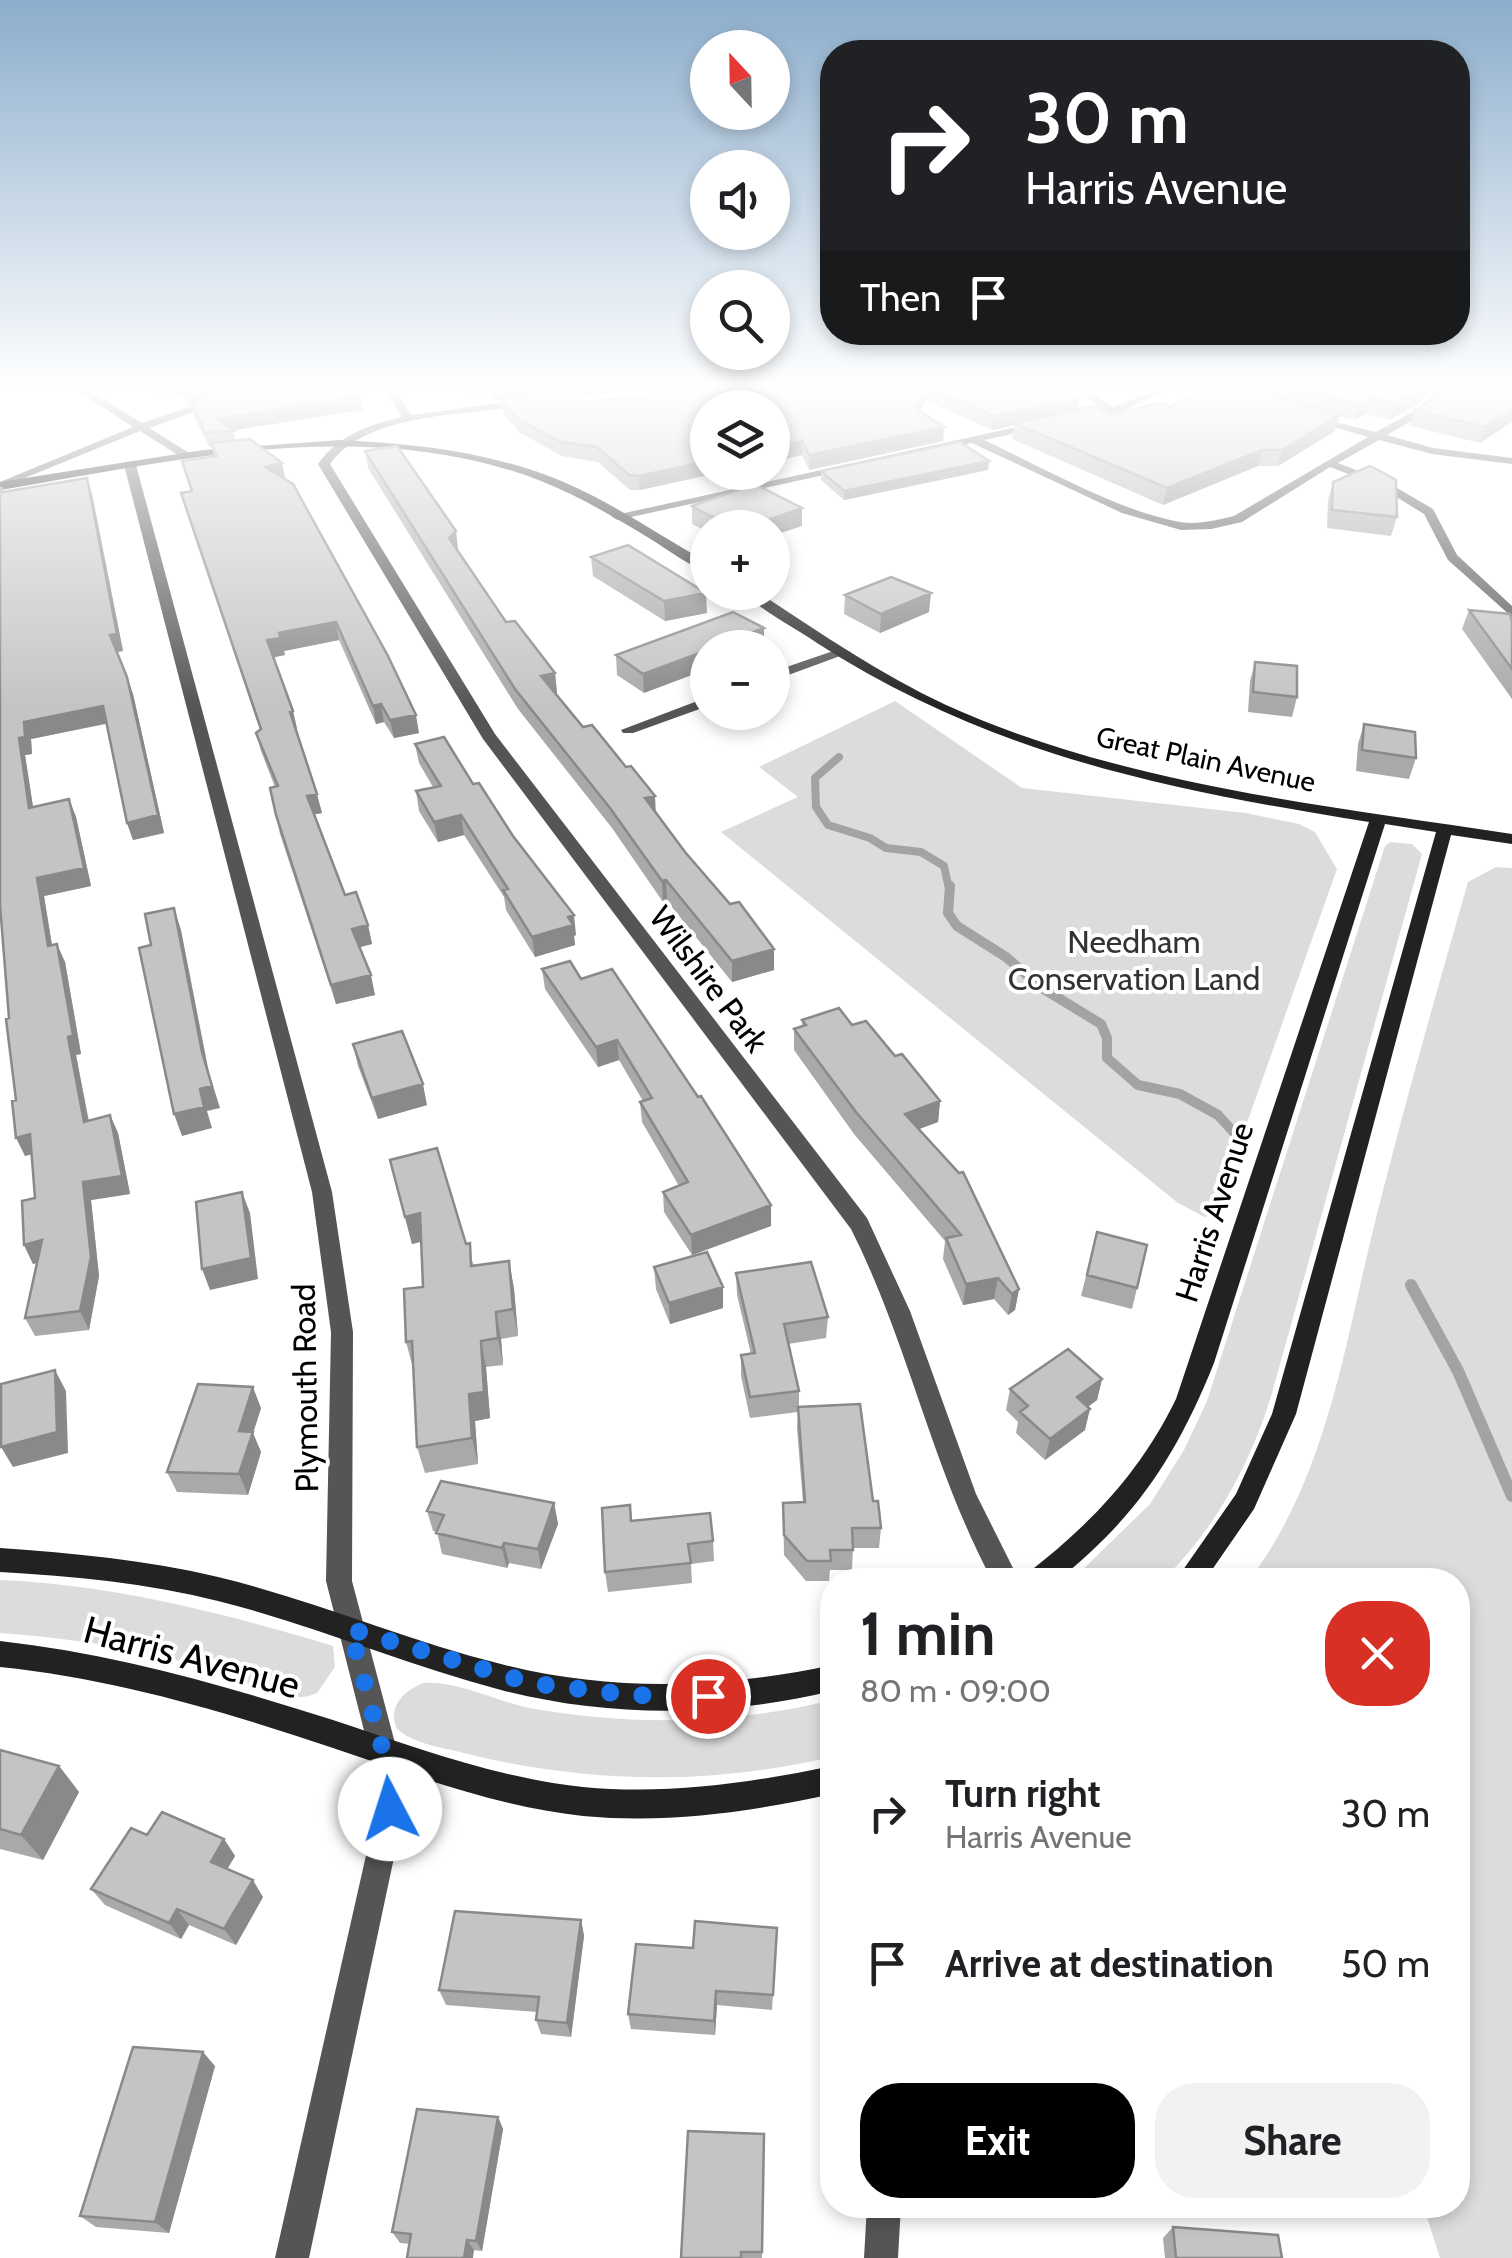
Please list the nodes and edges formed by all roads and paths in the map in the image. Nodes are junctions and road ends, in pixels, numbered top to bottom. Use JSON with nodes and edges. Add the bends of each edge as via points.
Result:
{"nodes":[{"id":1,"x":138,"y":496,"type":"edge"},
{"id":2,"x":343,"y":496,"type":"edge"},
{"id":3,"x":581,"y":496,"type":"edge"},
{"id":4,"x":707,"y":496,"type":"edge"},
{"id":5,"x":1096,"y":496,"type":"edge"},
{"id":6,"x":1275,"y":496,"type":"edge"},
{"id":7,"x":1403,"y":496,"type":"edge"},
{"id":8,"x":617,"y":516,"type":"junction"},
{"id":9,"x":690,"y":559,"type":"edge"},
{"id":10,"x":777,"y":610,"type":"edge"},
{"id":11,"x":1512,"y":613,"type":"edge"},
{"id":12,"x":844,"y":652,"type":"junction"},
{"id":13,"x":790,"y":671,"type":"edge"},
{"id":14,"x":690,"y":708,"type":"edge"},
{"id":15,"x":628,"y":730,"type":"dead end"},
{"id":16,"x":1378,"y":817,"type":"junction"},
{"id":17,"x":1444,"y":828,"type":"junction"},
{"id":18,"x":1512,"y":839,"type":"edge"},
{"id":19,"x":0,"y":1560,"type":"edge"},
{"id":20,"x":999,"y":1568,"type":"edge"},
{"id":21,"x":1054,"y":1568,"type":"edge"},
{"id":22,"x":1199,"y":1568,"type":"edge"},
{"id":23,"x":350,"y":1629,"type":"junction"},
{"id":24,"x":0,"y":1654,"type":"edge"},
{"id":25,"x":820,"y":1680,"type":"edge"},
{"id":26,"x":382,"y":1750,"type":"junction"},
{"id":27,"x":820,"y":1782,"type":"edge"},
{"id":28,"x":883,"y":2218,"type":"edge"},
{"id":29,"x":292,"y":2258,"type":"edge"},
{"id":30,"x":881,"y":2258,"type":"edge"}],
"edges":[{"from":1,"to":23,"type":"street","name":"Plymouth Road","via":[[322,1192],[342,1332],[338,1566]]},
{"from":2,"to":20,"type":"street","name":"Wilshire Park","via":[[480,724],[859,1224],[885,1276],[979,1533]]},
{"from":3,"to":8,"type":"street"},
{"from":4,"to":8,"type":"street"},
{"from":5,"to":6,"type":"street","via":[[1181,526],[1238,519]]},
{"from":7,"to":11,"type":"street","via":[[1429,512],[1452,557]]},
{"from":8,"to":9,"type":"street"},
{"from":10,"to":12,"type":"street","name":"Great Plain Avenue"},
{"from":12,"to":13,"type":"street"},
{"from":12,"to":16,"type":"street","name":"Great Plain Avenue","via":[[943,708],[1074,757],[1144,776]]},
{"from":14,"to":15,"type":"street"},
{"from":16,"to":17,"type":"street","name":"Great Plain Avenue"},
{"from":16,"to":21,"type":"street","name":"Harris Avenue","via":[[1182,1414],[1125,1505]]},
{"from":17,"to":18,"type":"street","name":"Great Plain Avenue"},
{"from":17,"to":22,"type":"street","via":[[1284,1414],[1250,1496]]},
{"from":19,"to":23,"type":"street","name":"Harris Avenue","via":[[161,1577]]},
{"from":23,"to":25,"type":"street","name":"Harris Avenue","via":[[501,1677],[593,1692],[744,1694]]},
{"from":23,"to":26,"type":"street","name":"Plymouth Road"},
{"from":24,"to":26,"type":"street","name":"Harris Avenue","via":[[164,1682]]},
{"from":26,"to":27,"type":"street","name":"Harris Avenue","via":[[508,1788],[611,1804],[724,1800]]},
{"from":26,"to":29,"type":"street","name":"Plymouth Road","via":[[388,1820]]},
{"from":28,"to":30,"type":"street"}]}
